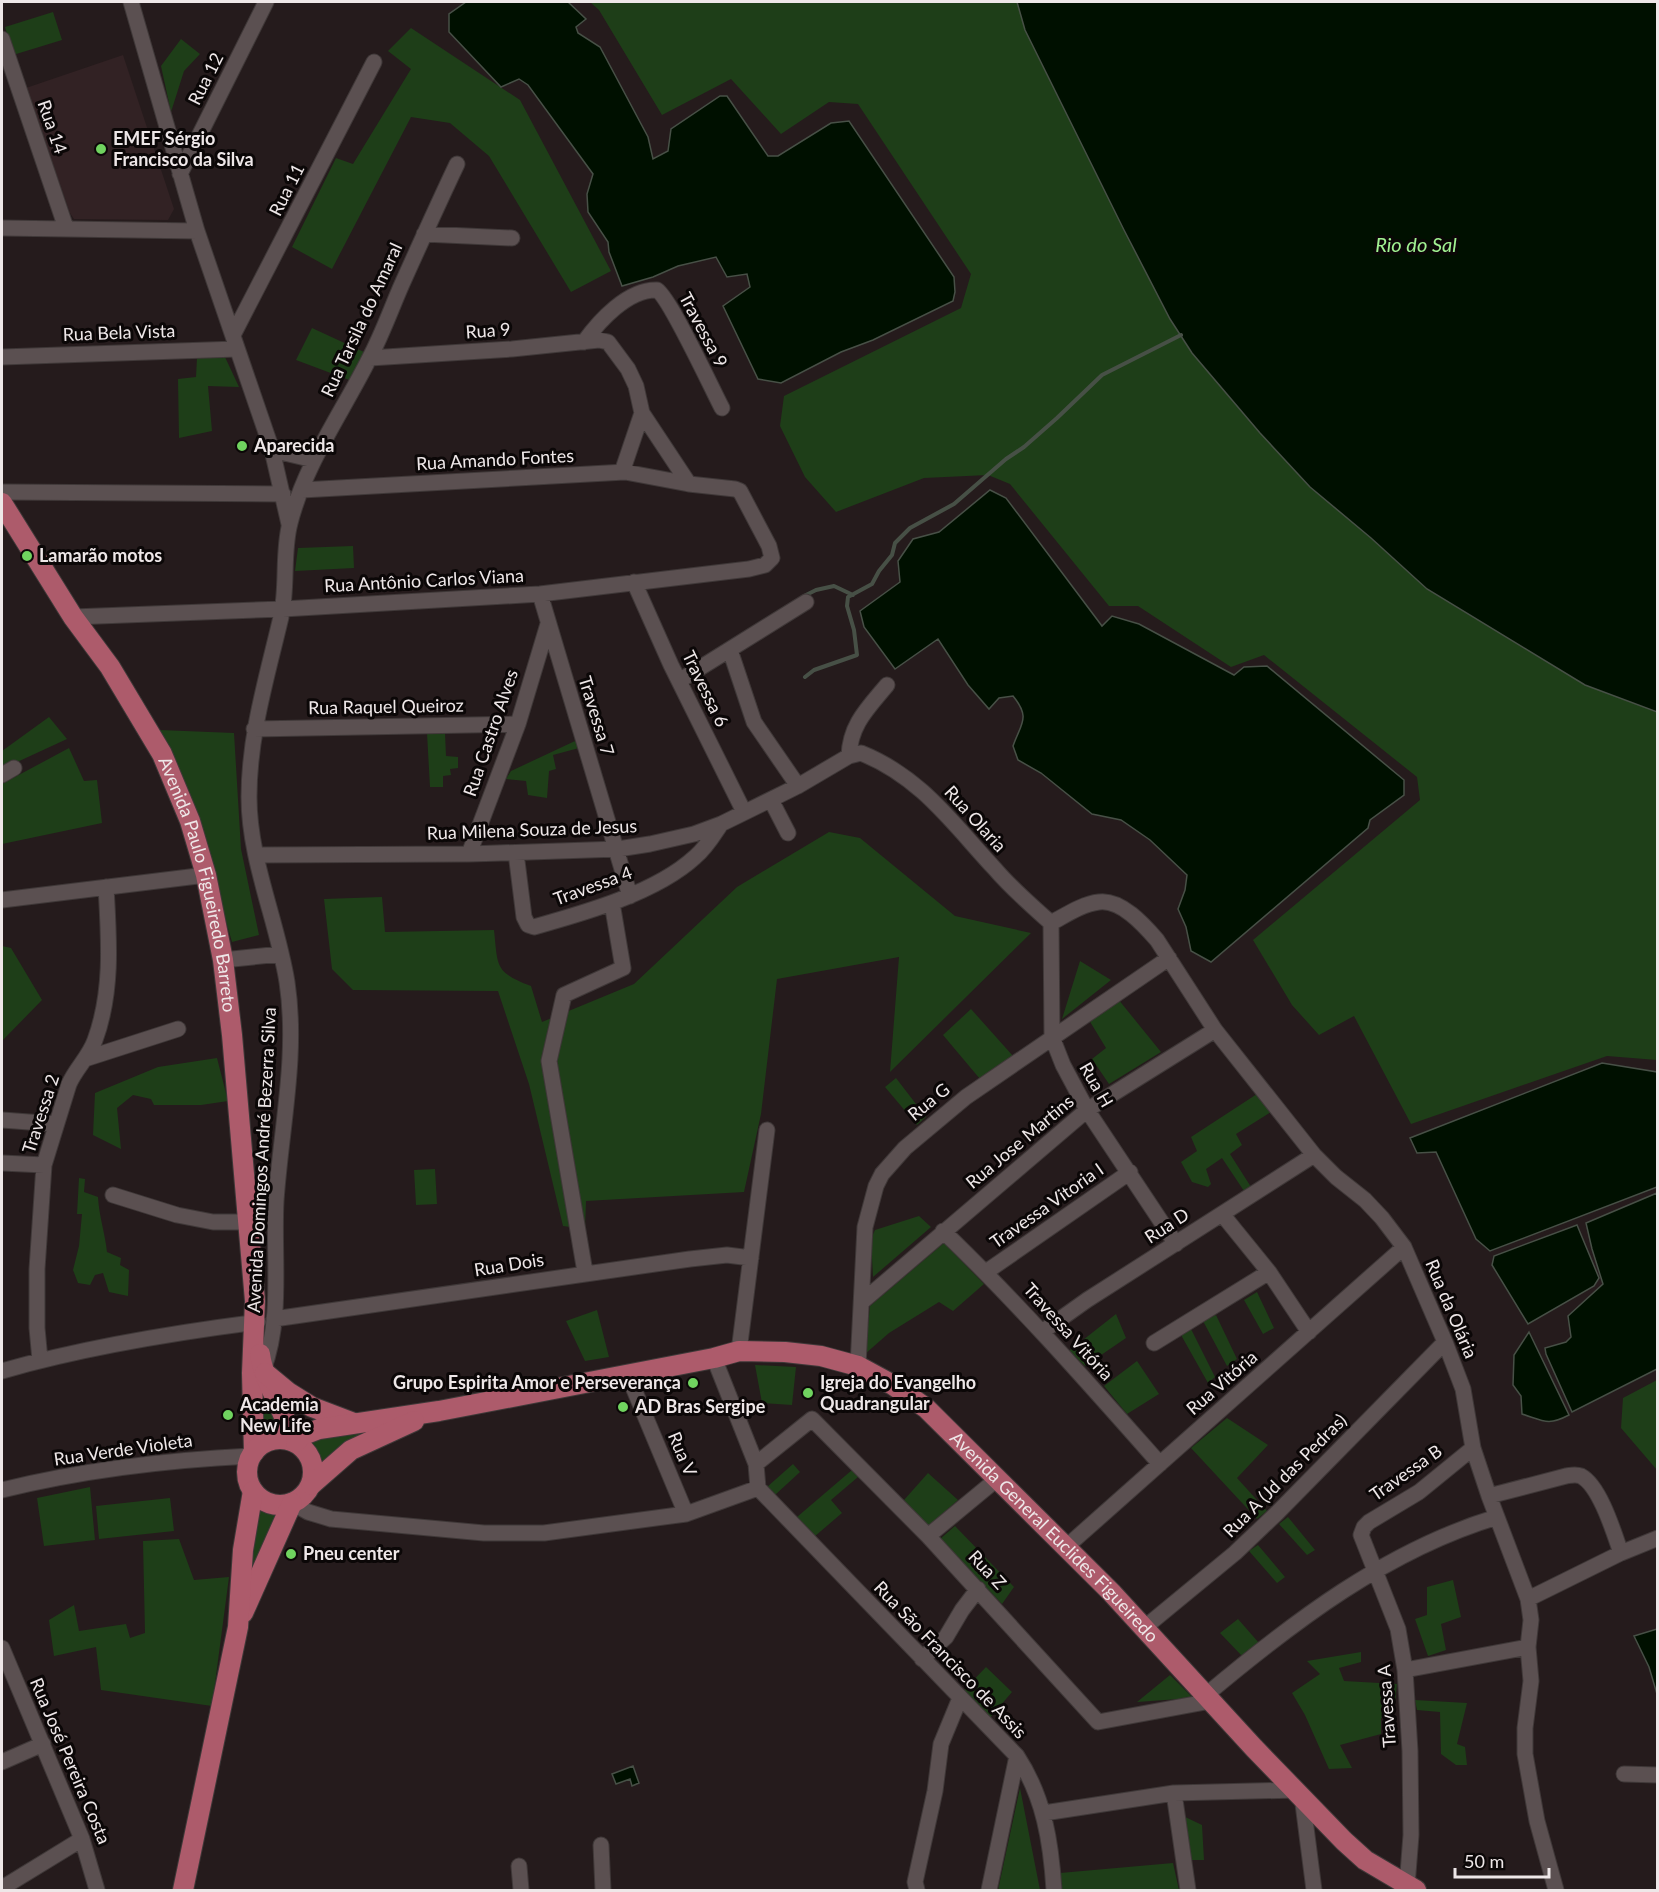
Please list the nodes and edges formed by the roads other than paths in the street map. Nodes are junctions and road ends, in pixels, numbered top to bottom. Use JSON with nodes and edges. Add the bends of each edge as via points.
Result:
{"nodes":[{"id":1,"x":131,"y":2,"type":"edge"},
{"id":2,"x":267,"y":2,"type":"edge"},
{"id":3,"x":2,"y":39,"type":"edge"},
{"id":4,"x":374,"y":62,"type":"dead end"},
{"id":5,"x":457,"y":164,"type":"dead end"},
{"id":6,"x":180,"y":174,"type":"junction"},
{"id":7,"x":2,"y":228,"type":"edge"},
{"id":8,"x":66,"y":228,"type":"junction"},
{"id":9,"x":197,"y":231,"type":"junction"},
{"id":10,"x":424,"y":234,"type":"junction"},
{"id":11,"x":512,"y":238,"type":"dead end"},
{"id":12,"x":235,"y":342,"type":"junction"},
{"id":13,"x":584,"y":342,"type":"junction"},
{"id":14,"x":2,"y":357,"type":"edge"},
{"id":15,"x":370,"y":358,"type":"junction"},
{"id":16,"x":722,"y":408,"type":"dead end"},
{"id":17,"x":642,"y":413,"type":"junction"},
{"id":18,"x":272,"y":450,"type":"junction"},
{"id":19,"x":314,"y":460,"type":"junction"},
{"id":20,"x":622,"y":472,"type":"junction"},
{"id":21,"x":689,"y":484,"type":"junction"},
{"id":22,"x":302,"y":490,"type":"junction"},
{"id":23,"x":2,"y":492,"type":"edge"},
{"id":24,"x":283,"y":494,"type":"junction"},
{"id":25,"x":2,"y":503,"type":"edge"},
{"id":26,"x":289,"y":525,"type":"junction"},
{"id":27,"x":772,"y":557,"type":"joint"},
{"id":28,"x":634,"y":582,"type":"junction"},
{"id":29,"x":540,"y":594,"type":"junction"},
{"id":30,"x":806,"y":602,"type":"dead end"},
{"id":31,"x":283,"y":609,"type":"junction"},
{"id":32,"x":73,"y":617,"type":"junction"},
{"id":33,"x":548,"y":624,"type":"junction"},
{"id":34,"x":730,"y":650,"type":"junction"},
{"id":35,"x":679,"y":681,"type":"junction"},
{"id":36,"x":886,"y":686,"type":"dead end"},
{"id":37,"x":518,"y":724,"type":"junction"},
{"id":38,"x":254,"y":729,"type":"junction"},
{"id":39,"x":855,"y":755,"type":"junction"},
{"id":40,"x":798,"y":786,"type":"junction"},
{"id":41,"x":771,"y":800,"type":"junction"},
{"id":42,"x":744,"y":812,"type":"junction"},
{"id":43,"x":721,"y":824,"type":"junction"},
{"id":44,"x":788,"y":833,"type":"dead end"},
{"id":45,"x":618,"y":849,"type":"junction"},
{"id":46,"x":516,"y":853,"type":"junction"},
{"id":47,"x":469,"y":854,"type":"junction"},
{"id":48,"x":257,"y":855,"type":"junction"},
{"id":49,"x":206,"y":875,"type":"junction"},
{"id":50,"x":106,"y":887,"type":"junction"},
{"id":51,"x":630,"y":896,"type":"junction"},
{"id":52,"x":2,"y":900,"type":"edge"},
{"id":53,"x":612,"y":903,"type":"junction"},
{"id":54,"x":1051,"y":923,"type":"junction"},
{"id":55,"x":282,"y":954,"type":"junction"},
{"id":56,"x":1169,"y":958,"type":"junction"},
{"id":57,"x":223,"y":960,"type":"junction"},
{"id":58,"x":178,"y":1029,"type":"dead end"},
{"id":59,"x":1215,"y":1030,"type":"junction"},
{"id":60,"x":1052,"y":1037,"type":"junction"},
{"id":61,"x":86,"y":1059,"type":"junction"},
{"id":62,"x":1087,"y":1110,"type":"junction"},
{"id":63,"x":2,"y":1120,"type":"edge"},
{"id":64,"x":56,"y":1124,"type":"junction"},
{"id":65,"x":767,"y":1130,"type":"dead end"},
{"id":66,"x":1314,"y":1155,"type":"junction"},
{"id":67,"x":2,"y":1163,"type":"edge"},
{"id":68,"x":44,"y":1165,"type":"junction"},
{"id":69,"x":1130,"y":1172,"type":"junction"},
{"id":70,"x":113,"y":1195,"type":"dead end"},
{"id":71,"x":1221,"y":1214,"type":"junction"},
{"id":72,"x":248,"y":1222,"type":"junction"},
{"id":73,"x":944,"y":1231,"type":"junction"},
{"id":74,"x":1176,"y":1244,"type":"junction"},
{"id":75,"x":1404,"y":1247,"type":"junction"},
{"id":76,"x":751,"y":1258,"type":"junction"},
{"id":77,"x":585,"y":1272,"type":"junction"},
{"id":78,"x":986,"y":1272,"type":"junction"},
{"id":79,"x":1269,"y":1272,"type":"junction"},
{"id":80,"x":863,"y":1301,"type":"junction"},
{"id":81,"x":260,"y":1319,"type":"junction"},
{"id":82,"x":1042,"y":1332,"type":"junction"},
{"id":83,"x":1309,"y":1332,"type":"junction"},
{"id":84,"x":1445,"y":1342,"type":"junction"},
{"id":85,"x":1154,"y":1343,"type":"dead end"},
{"id":86,"x":740,"y":1351,"type":"junction"},
{"id":87,"x":714,"y":1358,"type":"junction"},
{"id":88,"x":40,"y":1360,"type":"junction"},
{"id":89,"x":858,"y":1366,"type":"junction"},
{"id":90,"x":2,"y":1371,"type":"edge"},
{"id":91,"x":263,"y":1372,"type":"junction"},
{"id":92,"x":628,"y":1375,"type":"junction"},
{"id":93,"x":439,"y":1411,"type":"junction"},
{"id":94,"x":354,"y":1423,"type":"junction"},
{"id":95,"x":294,"y":1442,"type":"junction"},
{"id":96,"x":1473,"y":1448,"type":"junction"},
{"id":97,"x":252,"y":1454,"type":"junction"},
{"id":98,"x":756,"y":1464,"type":"junction"},
{"id":99,"x":1160,"y":1464,"type":"junction"},
{"id":100,"x":997,"y":1479,"type":"junction"},
{"id":101,"x":311,"y":1485,"type":"junction"},
{"id":102,"x":758,"y":1488,"type":"junction"},
{"id":103,"x":2,"y":1490,"type":"edge"},
{"id":104,"x":253,"y":1491,"type":"junction"},
{"id":105,"x":1489,"y":1496,"type":"junction"},
{"id":106,"x":292,"y":1503,"type":"junction"},
{"id":107,"x":686,"y":1514,"type":"junction"},
{"id":108,"x":1497,"y":1517,"type":"junction"},
{"id":109,"x":1362,"y":1531,"type":"joint"},
{"id":110,"x":928,"y":1536,"type":"junction"},
{"id":111,"x":1658,"y":1538,"type":"edge"},
{"id":112,"x":1065,"y":1548,"type":"junction"},
{"id":113,"x":1621,"y":1553,"type":"junction"},
{"id":114,"x":1375,"y":1571,"type":"junction"},
{"id":115,"x":978,"y":1589,"type":"junction"},
{"id":116,"x":1528,"y":1599,"type":"junction"},
{"id":117,"x":238,"y":1627,"type":"junction"},
{"id":118,"x":1144,"y":1628,"type":"junction"},
{"id":119,"x":1528,"y":1647,"type":"junction"},
{"id":120,"x":2,"y":1648,"type":"edge"},
{"id":121,"x":922,"y":1659,"type":"junction"},
{"id":122,"x":1405,"y":1670,"type":"junction"},
{"id":123,"x":960,"y":1698,"type":"junction"},
{"id":124,"x":1208,"y":1698,"type":"junction"},
{"id":125,"x":43,"y":1744,"type":"junction"},
{"id":126,"x":1017,"y":1756,"type":"junction"},
{"id":127,"x":2,"y":1762,"type":"edge"},
{"id":128,"x":1624,"y":1774,"type":"dead end"},
{"id":129,"x":1658,"y":1775,"type":"edge"},
{"id":130,"x":1174,"y":1793,"type":"junction"},
{"id":131,"x":1299,"y":1793,"type":"junction"},
{"id":132,"x":1044,"y":1813,"type":"junction"},
{"id":133,"x":82,"y":1839,"type":"junction"},
{"id":134,"x":601,"y":1845,"type":"dead end"},
{"id":135,"x":519,"y":1866,"type":"dead end"},
{"id":136,"x":2,"y":1888,"type":"edge"},
{"id":137,"x":1411,"y":1888,"type":"edge"},
{"id":138,"x":97,"y":1890,"type":"edge"},
{"id":139,"x":183,"y":1890,"type":"edge"},
{"id":140,"x":521,"y":1890,"type":"edge"},
{"id":141,"x":603,"y":1890,"type":"edge"},
{"id":142,"x":917,"y":1890,"type":"edge"},
{"id":143,"x":989,"y":1890,"type":"edge"},
{"id":144,"x":1054,"y":1890,"type":"edge"},
{"id":145,"x":1188,"y":1890,"type":"edge"},
{"id":146,"x":1314,"y":1890,"type":"edge"},
{"id":147,"x":1556,"y":1890,"type":"edge"}],
"edges":[{"from":1,"to":6,"type":"street"},
{"from":2,"to":6,"type":"street","name":"Rua 12"},
{"from":3,"to":8,"type":"street","name":"Rua 14"},
{"from":4,"to":12,"type":"street","name":"Rua 11"},
{"from":5,"to":10,"type":"street","name":"Rua Tarsila do Amaral"},
{"from":6,"to":9,"type":"street"},
{"from":7,"to":8,"type":"street"},
{"from":8,"to":9,"type":"street"},
{"from":9,"to":12,"type":"street"},
{"from":10,"to":11,"type":"street"},
{"from":10,"to":15,"type":"street","name":"Rua Tarsila do Amaral"},
{"from":12,"to":14,"type":"street","name":"Rua Bela Vista"},
{"from":12,"to":18,"type":"street"},
{"from":13,"to":15,"type":"street","name":"Rua 9"},
{"from":13,"to":16,"type":"street","name":"Travessa 9","via":[[612,310],[645,291],[657,290]]},
{"from":13,"to":17,"type":"street","name":"Rua 9","via":[[608,342],[628,369]]},
{"from":15,"to":19,"type":"street","name":"Rua Tarsila do Amaral"},
{"from":17,"to":20,"type":"street"},
{"from":17,"to":21,"type":"street"},
{"from":18,"to":19,"type":"street"},
{"from":18,"to":24,"type":"street"},
{"from":19,"to":22,"type":"street","name":"Rua Tarsila do Amaral"},
{"from":20,"to":21,"type":"street","name":"Rua Amando Fontes"},
{"from":20,"to":22,"type":"street","name":"Rua Amando Fontes"},
{"from":21,"to":27,"type":"street","name":"Rua Amando Fontes","via":[[740,491]]},
{"from":22,"to":26,"type":"street","name":"Rua Tarsila do Amaral"},
{"from":23,"to":24,"type":"street"},
{"from":24,"to":26,"type":"street"},
{"from":25,"to":32,"type":"main road","name":"Avenida Paulo Figueiredo Barreto"},
{"from":26,"to":31,"type":"street","name":"Avenida Domingos André Bezerra Silva"},
{"from":27,"to":28,"type":"street","name":"Rua Antônio Carlos Viana","via":[[765,565],[749,569]]},
{"from":28,"to":29,"type":"street","name":"Rua Antônio Carlos Viana"},
{"from":28,"to":35,"type":"street","name":"Travessa 6"},
{"from":29,"to":31,"type":"street","name":"Rua Antônio Carlos Viana"},
{"from":29,"to":33,"type":"street","name":"Travessa 7"},
{"from":30,"to":34,"type":"street"},
{"from":31,"to":32,"type":"street","name":"Rua Antônio Carlos Viana"},
{"from":31,"to":38,"type":"street","name":"Avenida Domingos André Bezerra Silva"},
{"from":32,"to":49,"type":"main road","name":"Avenida Paulo Figueiredo Barreto","via":[[110,667],[162,754],[190,820]]},
{"from":33,"to":37,"type":"street","name":"Rua Castro Alves"},
{"from":33,"to":45,"type":"street","name":"Travessa 7"},
{"from":34,"to":35,"type":"street"},
{"from":34,"to":40,"type":"street","via":[[754,722]]},
{"from":35,"to":42,"type":"street","name":"Travessa 6"},
{"from":36,"to":39,"type":"street","via":[[854,728],[849,744]]},
{"from":37,"to":38,"type":"street","name":"Rua Raquel Queiroz"},
{"from":37,"to":47,"type":"street","name":"Rua Castro Alves"},
{"from":38,"to":48,"type":"street","name":"Avenida Domingos André Bezerra Silva","via":[[249,797]]},
{"from":39,"to":40,"type":"street","name":"Rua Milena Souza de Jesus"},
{"from":39,"to":54,"type":"street","name":"Rua Olaria","via":[[907,779],[927,795]]},
{"from":40,"to":41,"type":"street","name":"Rua Milena Souza de Jesus"},
{"from":41,"to":42,"type":"street","name":"Rua Milena Souza de Jesus"},
{"from":41,"to":44,"type":"street"},
{"from":42,"to":43,"type":"street","name":"Rua Milena Souza de Jesus"},
{"from":43,"to":45,"type":"street","name":"Rua Milena Souza de Jesus","via":[[671,840]]},
{"from":43,"to":51,"type":"street","name":"Travessa 4","via":[[695,857]]},
{"from":45,"to":46,"type":"street","name":"Rua Milena Souza de Jesus"},
{"from":45,"to":51,"type":"street","name":"Travessa 7"},
{"from":46,"to":47,"type":"street","name":"Rua Milena Souza de Jesus"},
{"from":46,"to":53,"type":"street","name":"Travessa 4","via":[[523,910],[530,927]]},
{"from":47,"to":48,"type":"street","name":"Rua Milena Souza de Jesus"},
{"from":48,"to":55,"type":"street","name":"Avenida Domingos André Bezerra Silva"},
{"from":49,"to":50,"type":"street"},
{"from":49,"to":57,"type":"main road","name":"Avenida Paulo Figueiredo Barreto"},
{"from":50,"to":52,"type":"street"},
{"from":50,"to":61,"type":"street","name":"Travessa 2","via":[[108,986],[97,1036]]},
{"from":51,"to":53,"type":"street","name":"Travessa 4"},
{"from":53,"to":77,"type":"street","via":[[623,968],[564,995],[549,1061]]},
{"from":54,"to":56,"type":"street","name":"Rua da Olária","via":[[1088,905],[1109,902],[1147,928]]},
{"from":54,"to":60,"type":"street","name":"Rua H"},
{"from":55,"to":57,"type":"street"},
{"from":55,"to":81,"type":"street","name":"Avenida Domingos André Bezerra Silva","via":[[290,1042],[276,1209]]},
{"from":56,"to":59,"type":"street","name":"Rua da Olária"},
{"from":56,"to":60,"type":"street","name":"Rua G"},
{"from":57,"to":72,"type":"main road","name":"Avenida Paulo Figueiredo Barreto"},
{"from":58,"to":61,"type":"street"},
{"from":59,"to":62,"type":"street","name":"Rua Jose Martins"},
{"from":59,"to":66,"type":"street","name":"Rua da Olária"},
{"from":60,"to":62,"type":"street","name":"Rua H"},
{"from":60,"to":80,"type":"street","name":"Rua G","via":[[957,1104],[905,1148],[882,1174],[865,1227]]},
{"from":61,"to":64,"type":"street","name":"Travessa 2","via":[[72,1077]]},
{"from":62,"to":69,"type":"street","name":"Rua H"},
{"from":62,"to":73,"type":"street","name":"Rua Jose Martins"},
{"from":63,"to":64,"type":"street"},
{"from":64,"to":68,"type":"street","name":"Travessa 2"},
{"from":65,"to":76,"type":"street"},
{"from":66,"to":71,"type":"street","name":"Rua D"},
{"from":66,"to":75,"type":"street","name":"Rua da Olária","via":[[1365,1200]]},
{"from":67,"to":68,"type":"street"},
{"from":68,"to":88,"type":"street","name":"Travessa 2","via":[[37,1269]]},
{"from":69,"to":74,"type":"street","name":"Rua H"},
{"from":69,"to":78,"type":"street","name":"Travessa Vitoria I"},
{"from":70,"to":72,"type":"street","via":[[188,1217]]},
{"from":71,"to":74,"type":"street","name":"Rua D"},
{"from":71,"to":79,"type":"street"},
{"from":72,"to":81,"type":"main road","name":"Avenida Paulo Figueiredo Barreto"},
{"from":73,"to":78,"type":"street","name":"Travessa Vitória"},
{"from":73,"to":80,"type":"street","name":"Rua Jose Martins"},
{"from":74,"to":82,"type":"street","name":"Rua D"},
{"from":75,"to":83,"type":"street","name":"Rua Vitória"},
{"from":75,"to":84,"type":"street","name":"Rua da Olária"},
{"from":76,"to":77,"type":"street","name":"Rua Dois","via":[[711,1256]]},
{"from":76,"to":86,"type":"street"},
{"from":77,"to":81,"type":"street","name":"Rua Dois"},
{"from":78,"to":82,"type":"street","name":"Travessa Vitória"},
{"from":79,"to":83,"type":"street"},
{"from":79,"to":85,"type":"street"},
{"from":80,"to":89,"type":"street","name":"Rua G"},
{"from":81,"to":88,"type":"street","name":"Rua Dois"},
{"from":81,"to":91,"type":"main road","name":"Avenida Paulo Figueiredo Barreto"},
{"from":81,"to":97,"type":"main road","name":"Avenida Paulo Figueiredo Barreto","via":[[252,1373]]},
{"from":82,"to":99,"type":"street","name":"Travessa Vitória"},
{"from":83,"to":99,"type":"street","name":"Rua Vitória"},
{"from":84,"to":96,"type":"street","name":"Rua da Olária","via":[[1463,1389]]},
{"from":84,"to":118,"type":"street","name":"Rua A (Jd das Pedras)","via":[[1277,1513]]},
{"from":86,"to":87,"type":"main road","name":"Avenida General Euclides Figueiredo"},
{"from":86,"to":89,"type":"main road","name":"Avenida General Euclides Figueiredo","via":[[805,1354]]},
{"from":87,"to":92,"type":"main road","name":"Avenida General Euclides Figueiredo"},
{"from":87,"to":98,"type":"street"},
{"from":88,"to":90,"type":"street","name":"Rua Dois"},
{"from":89,"to":100,"type":"main road","name":"Avenida General Euclides Figueiredo","via":[[926,1408]]},
{"from":91,"to":94,"type":"main road","via":[[312,1407]]},
{"from":91,"to":95,"type":"main road","name":"Avenida Paulo Figueiredo Barreto"},
{"from":92,"to":93,"type":"main road","name":"Avenida General Euclides Figueiredo"},
{"from":92,"to":107,"type":"street","name":"Rua V"},
{"from":93,"to":94,"type":"main road","name":"Avenida General Euclides Figueiredo"},
{"from":93,"to":101,"type":"main road","name":"Avenida General Euclides Figueiredo","via":[[351,1450]]},
{"from":94,"to":95,"type":"main road","name":"Avenida General Euclides Figueiredo","via":[[307,1432]]},
{"from":95,"to":97,"type":"main road","via":[[267,1441]]},
{"from":95,"to":101,"type":"main road","via":[[310,1456],[314,1476]]},
{"from":96,"to":105,"type":"street","name":"Rua da Olária"},
{"from":96,"to":109,"type":"street","name":"Travessa B","via":[[1419,1492],[1369,1522]]},
{"from":97,"to":103,"type":"street","name":"Rua Verde Violeta","via":[[159,1462]]},
{"from":97,"to":104,"type":"main road","via":[[247,1474]]},
{"from":98,"to":102,"type":"street"},
{"from":98,"to":110,"type":"street","name":"Rua Z","via":[[812,1419]]},
{"from":99,"to":112,"type":"street","name":"Rua Vitória"},
{"from":100,"to":110,"type":"street"},
{"from":100,"to":112,"type":"main road","name":"Avenida General Euclides Figueiredo"},
{"from":101,"to":106,"type":"main road"},
{"from":102,"to":107,"type":"street"},
{"from":102,"to":121,"type":"street","name":"Rua São Francisco de Assis"},
{"from":104,"to":106,"type":"main road","via":[[270,1504]]},
{"from":104,"to":117,"type":"main road","via":[[243,1550]]},
{"from":105,"to":108,"type":"street","name":"Rua da Olária"},
{"from":105,"to":113,"type":"street","via":[[1577,1475],[1597,1495]]},
{"from":106,"to":107,"type":"street","via":[[331,1519],[484,1533],[571,1531]]},
{"from":106,"to":117,"type":"main road"},
{"from":108,"to":114,"type":"street","via":[[1443,1535]]},
{"from":108,"to":116,"type":"street","name":"Rua da Olária"},
{"from":109,"to":114,"type":"street","name":"Travessa A"},
{"from":110,"to":115,"type":"street","name":"Rua Z"},
{"from":111,"to":113,"type":"street"},
{"from":112,"to":118,"type":"main road","name":"Avenida General Euclides Figueiredo"},
{"from":113,"to":116,"type":"street"},
{"from":114,"to":122,"type":"street","name":"Travessa A","via":[[1398,1629]]},
{"from":114,"to":124,"type":"street","via":[[1283,1634]]},
{"from":115,"to":121,"type":"street","via":[[946,1637]]},
{"from":115,"to":124,"type":"street","name":"Rua Z","via":[[1098,1722]]},
{"from":116,"to":119,"type":"street","name":"Rua da Olária"},
{"from":117,"to":139,"type":"main road"},
{"from":118,"to":124,"type":"main road","name":"Avenida General Euclides Figueiredo"},
{"from":119,"to":122,"type":"street"},
{"from":119,"to":147,"type":"street","name":"Rua da Olária","via":[[1531,1681],[1525,1754],[1537,1821]]},
{"from":120,"to":125,"type":"street","name":"Rua José Pereira Costa"},
{"from":121,"to":123,"type":"street","name":"Rua São Francisco de Assis"},
{"from":122,"to":137,"type":"street","name":"Travessa A"},
{"from":123,"to":126,"type":"street","name":"Rua São Francisco de Assis"},
{"from":123,"to":142,"type":"street","via":[[941,1744],[936,1791],[915,1882]]},
{"from":124,"to":131,"type":"main road","name":"Avenida General Euclides Figueiredo"},
{"from":125,"to":127,"type":"street"},
{"from":125,"to":133,"type":"street","name":"Rua José Pereira Costa"},
{"from":126,"to":132,"type":"street","name":"Rua São Francisco de Assis"},
{"from":126,"to":143,"type":"street"},
{"from":128,"to":129,"type":"street"},
{"from":130,"to":131,"type":"street"},
{"from":130,"to":132,"type":"street"},
{"from":130,"to":145,"type":"street"},
{"from":131,"to":137,"type":"main road","name":"Avenida General Euclides Figueiredo","via":[[1365,1860]]},
{"from":131,"to":146,"type":"street"},
{"from":132,"to":144,"type":"street","name":"Rua São Francisco de Assis"},
{"from":133,"to":136,"type":"street"},
{"from":133,"to":138,"type":"street","name":"Rua José Pereira Costa"},
{"from":134,"to":141,"type":"street"},
{"from":135,"to":140,"type":"street"}]}
